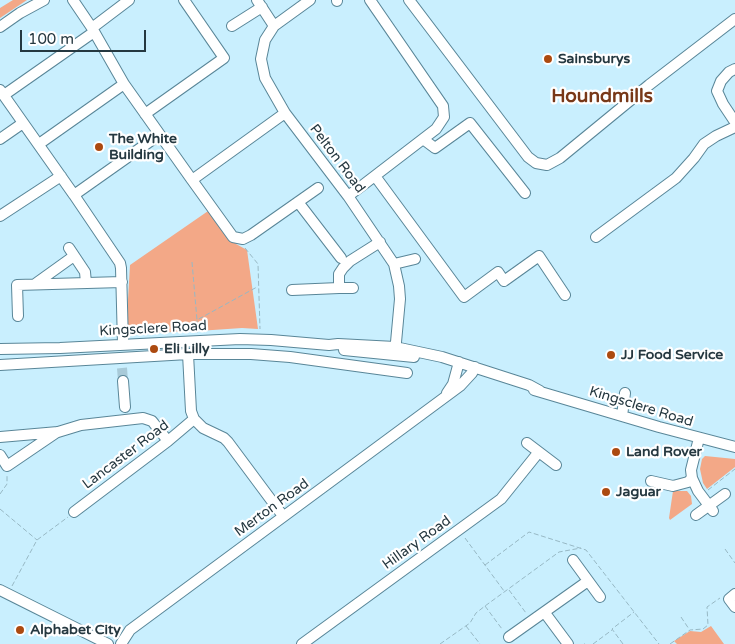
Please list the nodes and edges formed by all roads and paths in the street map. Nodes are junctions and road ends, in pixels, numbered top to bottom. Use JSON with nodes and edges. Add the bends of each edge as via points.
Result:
{"nodes":[{"id":1,"x":44,"y":0,"type":"edge"},
{"id":2,"x":73,"y":0,"type":"edge"},
{"id":3,"x":129,"y":0,"type":"edge"},
{"id":4,"x":184,"y":0,"type":"edge"},
{"id":5,"x":310,"y":0,"type":"edge"},
{"id":6,"x":370,"y":0,"type":"edge"},
{"id":7,"x":409,"y":0,"type":"edge"},
{"id":8,"x":260,"y":3,"type":"edge"},
{"id":9,"x":735,"y":19,"type":"edge"},
{"id":10,"x":232,"y":26,"type":"dead end"},
{"id":11,"x":274,"y":26,"type":"junction"},
{"id":12,"x":0,"y":27,"type":"edge"},
{"id":13,"x":93,"y":30,"type":"junction"},
{"id":14,"x":735,"y":69,"type":"edge"},
{"id":15,"x":124,"y":84,"type":"junction"},
{"id":16,"x":2,"y":92,"type":"edge"},
{"id":17,"x":286,"y":113,"type":"junction"},
{"id":18,"x":145,"y":114,"type":"junction"},
{"id":19,"x":733,"y":119,"type":"edge"},
{"id":20,"x":23,"y":123,"type":"junction"},
{"id":21,"x":735,"y":127,"type":"edge"},
{"id":22,"x":159,"y":135,"type":"junction"},
{"id":23,"x":0,"y":138,"type":"edge"},
{"id":24,"x":423,"y":139,"type":"junction"},
{"id":25,"x":39,"y":144,"type":"junction"},
{"id":26,"x":61,"y":176,"type":"junction"},
{"id":27,"x":376,"y":176,"type":"junction"},
{"id":28,"x":192,"y":180,"type":"junction"},
{"id":29,"x":318,"y":188,"type":"dead end"},
{"id":30,"x":525,"y":193,"type":"dead end"},
{"id":31,"x":74,"y":195,"type":"junction"},
{"id":32,"x":348,"y":196,"type":"junction"},
{"id":33,"x":298,"y":202,"type":"junction"},
{"id":34,"x":0,"y":216,"type":"edge"},
{"id":35,"x":236,"y":238,"type":"junction"},
{"id":36,"x":596,"y":238,"type":"dead end"},
{"id":37,"x":380,"y":242,"type":"junction"},
{"id":38,"x":341,"y":258,"type":"dead end"},
{"id":39,"x":415,"y":259,"type":"dead end"},
{"id":40,"x":192,"y":262,"type":"dead end"},
{"id":41,"x":394,"y":264,"type":"junction"},
{"id":42,"x":122,"y":282,"type":"junction"},
{"id":43,"x":86,"y":283,"type":"junction"},
{"id":44,"x":34,"y":284,"type":"junction"},
{"id":45,"x":258,"y":286,"type":"junction"},
{"id":46,"x":339,"y":288,"type":"junction"},
{"id":47,"x":353,"y":288,"type":"dead end"},
{"id":48,"x":292,"y":290,"type":"dead end"},
{"id":49,"x":565,"y":295,"type":"dead end"},
{"id":50,"x":18,"y":316,"type":"dead end"},
{"id":51,"x":197,"y":320,"type":"junction"},
{"id":52,"x":260,"y":332,"type":"dead end"},
{"id":53,"x":198,"y":334,"type":"dead end"},
{"id":54,"x":291,"y":341,"type":"junction"},
{"id":55,"x":123,"y":344,"type":"junction"},
{"id":56,"x":0,"y":348,"type":"edge"},
{"id":57,"x":16,"y":349,"type":"junction"},
{"id":58,"x":395,"y":350,"type":"junction"},
{"id":59,"x":188,"y":354,"type":"junction"},
{"id":60,"x":290,"y":357,"type":"junction"},
{"id":61,"x":17,"y":364,"type":"junction"},
{"id":62,"x":0,"y":365,"type":"edge"},
{"id":63,"x":459,"y":365,"type":"junction"},
{"id":64,"x":474,"y":370,"type":"junction"},
{"id":65,"x":407,"y":373,"type":"dead end"},
{"id":66,"x":123,"y":381,"type":"tunnel mouth"},
{"id":67,"x":625,"y":393,"type":"dead end"},
{"id":68,"x":444,"y":397,"type":"junction"},
{"id":69,"x":126,"y":407,"type":"dead end"},
{"id":70,"x":622,"y":416,"type":"junction"},
{"id":71,"x":194,"y":419,"type":"junction"},
{"id":72,"x":58,"y":432,"type":"junction"},
{"id":73,"x":0,"y":437,"type":"edge"},
{"id":74,"x":699,"y":438,"type":"junction"},
{"id":75,"x":168,"y":441,"type":"junction"},
{"id":76,"x":527,"y":443,"type":"dead end"},
{"id":77,"x":735,"y":447,"type":"edge"},
{"id":78,"x":538,"y":453,"type":"junction"},
{"id":79,"x":0,"y":455,"type":"edge"},
{"id":80,"x":556,"y":465,"type":"dead end"},
{"id":81,"x":7,"y":466,"type":"junction"},
{"id":82,"x":735,"y":469,"type":"edge"},
{"id":83,"x":692,"y":478,"type":"junction"},
{"id":84,"x":651,"y":481,"type":"dead end"},
{"id":85,"x":708,"y":491,"type":"dead end"},
{"id":86,"x":0,"y":494,"type":"edge"},
{"id":87,"x":725,"y":494,"type":"dead end"},
{"id":88,"x":711,"y":508,"type":"junction"},
{"id":89,"x":0,"y":509,"type":"edge"},
{"id":90,"x":74,"y":512,"type":"joint"},
{"id":91,"x":696,"y":515,"type":"dead end"},
{"id":92,"x":283,"y":516,"type":"junction"},
{"id":93,"x":458,"y":530,"type":"junction"},
{"id":94,"x":37,"y":540,"type":"junction"},
{"id":95,"x":582,"y":548,"type":"dead end"},
{"id":96,"x":725,"y":549,"type":"dead end"},
{"id":97,"x":735,"y":556,"type":"edge"},
{"id":98,"x":732,"y":558,"type":"junction"},
{"id":99,"x":573,"y":560,"type":"dead end"},
{"id":100,"x":735,"y":563,"type":"edge"},
{"id":101,"x":588,"y":581,"type":"junction"},
{"id":102,"x":509,"y":589,"type":"junction"},
{"id":103,"x":4,"y":592,"type":"edge"},
{"id":104,"x":504,"y":592,"type":"junction"},
{"id":105,"x":735,"y":594,"type":"edge"},
{"id":106,"x":600,"y":597,"type":"dead end"},
{"id":107,"x":721,"y":597,"type":"dead end"},
{"id":108,"x":485,"y":606,"type":"junction"},
{"id":109,"x":735,"y":607,"type":"edge"},
{"id":110,"x":634,"y":611,"type":"dead end"},
{"id":111,"x":545,"y":613,"type":"junction"},
{"id":112,"x":681,"y":617,"type":"dead end"},
{"id":113,"x":532,"y":621,"type":"junction"},
{"id":114,"x":466,"y":626,"type":"junction"},
{"id":115,"x":612,"y":629,"type":"junction"},
{"id":116,"x":690,"y":630,"type":"junction"},
{"id":117,"x":509,"y":637,"type":"joint"},
{"id":118,"x":674,"y":641,"type":"junction"},
{"id":119,"x":658,"y":642,"type":"dead end"},
{"id":120,"x":104,"y":643,"type":"edge"},
{"id":121,"x":121,"y":644,"type":"edge"},
{"id":122,"x":302,"y":644,"type":"edge"},
{"id":123,"x":440,"y":644,"type":"edge"},
{"id":124,"x":480,"y":644,"type":"edge"},
{"id":125,"x":568,"y":644,"type":"edge"},
{"id":126,"x":593,"y":644,"type":"edge"},
{"id":127,"x":623,"y":644,"type":"edge"},
{"id":128,"x":654,"y":644,"type":"edge"},
{"id":129,"x":670,"y":644,"type":"edge"},
{"id":130,"x":676,"y":644,"type":"edge"}],
"edges":[{"from":1,"to":12,"type":"street"},
{"from":2,"to":13,"type":"street"},
{"from":3,"to":13,"type":"street"},
{"from":4,"to":18,"type":"street","via":[[224,58]]},
{"from":5,"to":11,"type":"street","name":"Pelton Road"},
{"from":6,"to":24,"type":"street","via":[[443,106],[444,117]]},
{"from":7,"to":9,"type":"street","via":[[528,157],[547,165]]},
{"from":8,"to":10,"type":"street"},
{"from":8,"to":11,"type":"street"},
{"from":11,"to":17,"type":"street","name":"Pelton Road","via":[[264,40],[261,59],[265,78]]},
{"from":13,"to":15,"type":"street"},
{"from":13,"to":16,"type":"street"},
{"from":14,"to":19,"type":"street","via":[[721,81],[717,92]]},
{"from":15,"to":18,"type":"street"},
{"from":15,"to":25,"type":"street"},
{"from":16,"to":20,"type":"street"},
{"from":17,"to":28,"type":"street"},
{"from":17,"to":32,"type":"street","name":"Pelton Road"},
{"from":18,"to":22,"type":"street"},
{"from":20,"to":23,"type":"street"},
{"from":20,"to":25,"type":"street"},
{"from":21,"to":36,"type":"street","via":[[704,144],[676,178]]},
{"from":22,"to":28,"type":"street"},
{"from":22,"to":31,"type":"street"},
{"from":24,"to":27,"type":"street"},
{"from":24,"to":30,"type":"street","via":[[435,148],[470,123]]},
{"from":25,"to":26,"type":"street"},
{"from":26,"to":31,"type":"street"},
{"from":26,"to":34,"type":"street"},
{"from":27,"to":32,"type":"street"},
{"from":27,"to":49,"type":"street","via":[[464,297],[498,272],[504,282],[539,256]]},
{"from":28,"to":35,"type":"street"},
{"from":29,"to":33,"type":"street"},
{"from":31,"to":42,"type":"street","via":[[120,263]]},
{"from":32,"to":37,"type":"street","name":"Pelton Road"},
{"from":33,"to":35,"type":"street","via":[[251,235]]},
{"from":33,"to":38,"type":"street"},
{"from":35,"to":45,"type":"path","via":[[258,264]]},
{"from":37,"to":41,"type":"street","name":"Pelton Road"},
{"from":37,"to":46,"type":"street","via":[[343,268],[339,274]]},
{"from":39,"to":41,"type":"street"},
{"from":40,"to":51,"type":"path"},
{"from":41,"to":58,"type":"street","name":"Pelton Road","via":[[400,299]]},
{"from":42,"to":43,"type":"street"},
{"from":42,"to":55,"type":"street"},
{"from":43,"to":44,"type":"street"},
{"from":43,"to":44,"type":"street","via":[[85,272],[71,252]]},
{"from":44,"to":50,"type":"street","via":[[17,285]]},
{"from":45,"to":51,"type":"path"},
{"from":45,"to":52,"type":"path"},
{"from":46,"to":47,"type":"street"},
{"from":46,"to":48,"type":"street"},
{"from":51,"to":53,"type":"path"},
{"from":54,"to":55,"type":"street","name":"Kingsclere Road","via":[[240,339]]},
{"from":54,"to":58,"type":"street","name":"Kingsclere Road","via":[[366,353]]},
{"from":54,"to":60,"type":"street"},
{"from":55,"to":57,"type":"street","name":"Kingsclere Road"},
{"from":56,"to":57,"type":"street","name":"Kingsclere Road"},
{"from":57,"to":61,"type":"street"},
{"from":58,"to":63,"type":"street","name":"Kingsclere Road"},
{"from":59,"to":60,"type":"street","name":"Kingsclere Road"},
{"from":59,"to":61,"type":"street","name":"Kingsclere Road","via":[[121,364]]},
{"from":59,"to":71,"type":"street"},
{"from":60,"to":65,"type":"street","name":"Kingsclere Road"},
{"from":61,"to":62,"type":"street","name":"Kingsclere Road"},
{"from":63,"to":64,"type":"street","name":"Kingsclere Road"},
{"from":63,"to":68,"type":"street","name":"Merton Road","via":[[453,384]]},
{"from":64,"to":68,"type":"street","name":"Merton Road","via":[[460,386]]},
{"from":64,"to":70,"type":"street","name":"Kingsclere Road"},
{"from":66,"to":69,"type":"street"},
{"from":67,"to":70,"type":"street"},
{"from":68,"to":92,"type":"street","name":"Merton Road"},
{"from":70,"to":74,"type":"street","name":"Kingsclere Road"},
{"from":71,"to":75,"type":"street","name":"Lancaster Road"},
{"from":71,"to":92,"type":"street","via":[[228,442]]},
{"from":72,"to":73,"type":"street"},
{"from":72,"to":75,"type":"street","via":[[80,425],[143,418],[152,421]]},
{"from":72,"to":81,"type":"street"},
{"from":74,"to":77,"type":"street","name":"Kingsclere Road"},
{"from":74,"to":83,"type":"street"},
{"from":75,"to":90,"type":"street","name":"Lancaster Road"},
{"from":76,"to":78,"type":"street"},
{"from":78,"to":80,"type":"street"},
{"from":78,"to":93,"type":"street","name":"Hillary Road","via":[[501,499]]},
{"from":79,"to":81,"type":"street"},
{"from":81,"to":86,"type":"path","via":[[7,484]]},
{"from":82,"to":85,"type":"path"},
{"from":83,"to":84,"type":"street","via":[[673,486]]},
{"from":83,"to":88,"type":"street"},
{"from":87,"to":88,"type":"street"},
{"from":88,"to":91,"type":"street"},
{"from":89,"to":94,"type":"path"},
{"from":90,"to":94,"type":"path"},
{"from":92,"to":121,"type":"street","name":"Merton Road","via":[[130,630]]},
{"from":93,"to":104,"type":"path"},
{"from":93,"to":122,"type":"street","name":"Hillary Road"},
{"from":94,"to":103,"type":"path"},
{"from":95,"to":102,"type":"path","via":[[559,552]]},
{"from":96,"to":98,"type":"path"},
{"from":97,"to":98,"type":"path"},
{"from":98,"to":100,"type":"path"},
{"from":99,"to":101,"type":"street"},
{"from":101,"to":106,"type":"street"},
{"from":101,"to":111,"type":"street"},
{"from":102,"to":104,"type":"path"},
{"from":102,"to":113,"type":"path"},
{"from":103,"to":120,"type":"street"},
{"from":104,"to":108,"type":"path"},
{"from":105,"to":109,"type":"street","via":[[729,598]]},
{"from":107,"to":116,"type":"path","via":[[707,608],[708,625],[703,629]]},
{"from":108,"to":114,"type":"path"},
{"from":108,"to":117,"type":"path"},
{"from":110,"to":115,"type":"path"},
{"from":111,"to":113,"type":"street"},
{"from":111,"to":125,"type":"street"},
{"from":112,"to":116,"type":"path"},
{"from":113,"to":117,"type":"street"},
{"from":114,"to":123,"type":"path"},
{"from":114,"to":124,"type":"path"},
{"from":115,"to":126,"type":"path"},
{"from":115,"to":127,"type":"path"},
{"from":116,"to":118,"type":"path"},
{"from":118,"to":129,"type":"path"},
{"from":118,"to":130,"type":"path"},
{"from":119,"to":128,"type":"path"}]}
